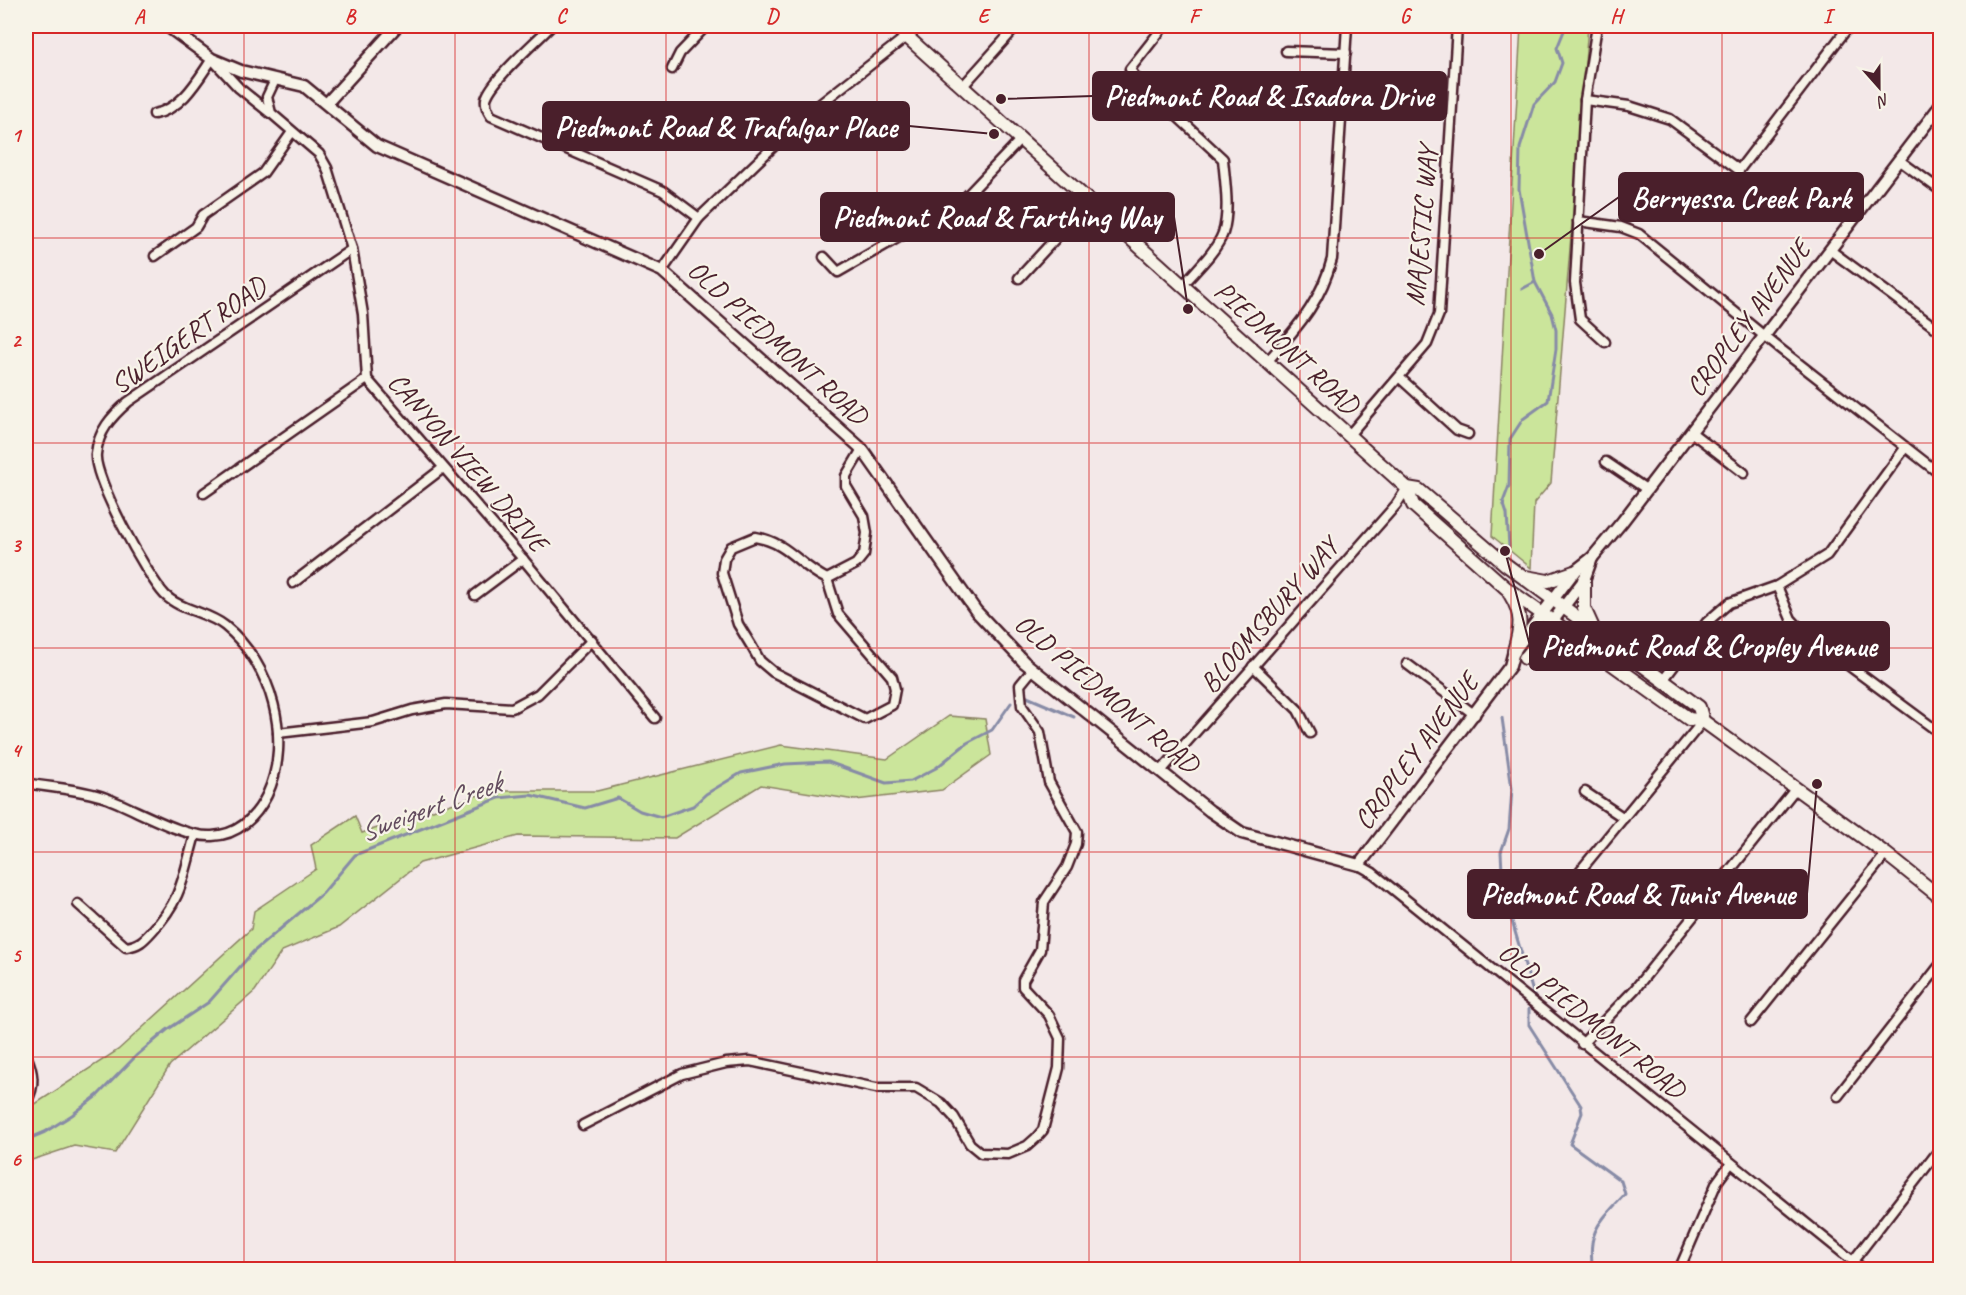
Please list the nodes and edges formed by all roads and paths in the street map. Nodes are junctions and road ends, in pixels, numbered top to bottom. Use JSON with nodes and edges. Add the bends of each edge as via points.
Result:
{"nodes":[{"id":1,"x":167,"y":26,"type":"edge"},
{"id":2,"x":397,"y":26,"type":"edge"},
{"id":3,"x":551,"y":26,"type":"edge"},
{"id":4,"x":706,"y":26,"type":"edge"},
{"id":5,"x":895,"y":26,"type":"edge"},
{"id":6,"x":1017,"y":26,"type":"edge"},
{"id":7,"x":1164,"y":26,"type":"edge"},
{"id":8,"x":1347,"y":26,"type":"edge"},
{"id":9,"x":1457,"y":26,"type":"edge"},
{"id":10,"x":1597,"y":26,"type":"edge"},
{"id":11,"x":1849,"y":26,"type":"edge"},
{"id":12,"x":907,"y":36,"type":"junction"},
{"id":13,"x":1286,"y":51,"type":"dead end"},
{"id":14,"x":1346,"y":53,"type":"junction"},
{"id":15,"x":212,"y":59,"type":"junction"},
{"id":16,"x":672,"y":69,"type":"dead end"},
{"id":17,"x":275,"y":80,"type":"junction"},
{"id":18,"x":963,"y":86,"type":"junction"},
{"id":19,"x":1585,"y":100,"type":"junction"},
{"id":20,"x":327,"y":103,"type":"junction"},
{"id":21,"x":1941,"y":106,"type":"edge"},
{"id":22,"x":271,"y":113,"type":"junction"},
{"id":23,"x":154,"y":114,"type":"dead end"},
{"id":24,"x":292,"y":132,"type":"junction"},
{"id":25,"x":1021,"y":139,"type":"junction"},
{"id":26,"x":1899,"y":160,"type":"junction"},
{"id":27,"x":1941,"y":190,"type":"edge"},
{"id":28,"x":890,"y":199,"type":"dead end"},
{"id":29,"x":1089,"y":202,"type":"junction"},
{"id":30,"x":699,"y":218,"type":"junction"},
{"id":31,"x":1578,"y":221,"type":"junction"},
{"id":32,"x":910,"y":230,"type":"junction"},
{"id":33,"x":352,"y":249,"type":"junction"},
{"id":34,"x":1830,"y":250,"type":"junction"},
{"id":35,"x":155,"y":256,"type":"dead end"},
{"id":36,"x":824,"y":257,"type":"dead end"},
{"id":37,"x":662,"y":271,"type":"junction"},
{"id":38,"x":1019,"y":278,"type":"dead end"},
{"id":39,"x":1183,"y":285,"type":"junction"},
{"id":40,"x":1941,"y":331,"type":"edge"},
{"id":41,"x":1764,"y":336,"type":"junction"},
{"id":42,"x":1605,"y":342,"type":"dead end"},
{"id":43,"x":1267,"y":362,"type":"junction"},
{"id":44,"x":1400,"y":378,"type":"junction"},
{"id":45,"x":367,"y":379,"type":"junction"},
{"id":46,"x":1691,"y":432,"type":"junction"},
{"id":47,"x":1468,"y":434,"type":"dead end"},
{"id":48,"x":1349,"y":435,"type":"junction"},
{"id":49,"x":1905,"y":448,"type":"junction"},
{"id":50,"x":862,"y":449,"type":"junction"},
{"id":51,"x":1606,"y":462,"type":"dead end"},
{"id":52,"x":443,"y":468,"type":"junction"},
{"id":53,"x":1744,"y":474,"type":"dead end"},
{"id":54,"x":1941,"y":474,"type":"edge"},
{"id":55,"x":1407,"y":488,"type":"junction"},
{"id":56,"x":1646,"y":489,"type":"junction"},
{"id":57,"x":204,"y":493,"type":"dead end"},
{"id":58,"x":1592,"y":558,"type":"junction"},
{"id":59,"x":524,"y":559,"type":"junction"},
{"id":60,"x":1574,"y":572,"type":"junction"},
{"id":61,"x":1519,"y":575,"type":"junction"},
{"id":62,"x":827,"y":579,"type":"junction"},
{"id":63,"x":1584,"y":580,"type":"junction"},
{"id":64,"x":293,"y":584,"type":"dead end"},
{"id":65,"x":1777,"y":586,"type":"junction"},
{"id":66,"x":1506,"y":588,"type":"junction"},
{"id":67,"x":475,"y":595,"type":"dead end"},
{"id":68,"x":1552,"y":600,"type":"junction"},
{"id":69,"x":1563,"y":608,"type":"junction"},
{"id":70,"x":1542,"y":613,"type":"junction"},
{"id":71,"x":1553,"y":621,"type":"junction"},
{"id":72,"x":1595,"y":632,"type":"junction"},
{"id":73,"x":592,"y":640,"type":"junction"},
{"id":74,"x":1589,"y":646,"type":"junction"},
{"id":75,"x":1519,"y":654,"type":"junction"},
{"id":76,"x":1407,"y":664,"type":"dead end"},
{"id":77,"x":1253,"y":666,"type":"junction"},
{"id":78,"x":1034,"y":669,"type":"junction"},
{"id":79,"x":1664,"y":679,"type":"junction"},
{"id":80,"x":1475,"y":715,"type":"junction"},
{"id":81,"x":655,"y":718,"type":"dead end"},
{"id":82,"x":1703,"y":721,"type":"junction"},
{"id":83,"x":278,"y":733,"type":"junction"},
{"id":84,"x":1310,"y":733,"type":"dead end"},
{"id":85,"x":1941,"y":734,"type":"edge"},
{"id":86,"x":1162,"y":770,"type":"junction"},
{"id":87,"x":26,"y":783,"type":"edge"},
{"id":88,"x":1796,"y":788,"type":"junction"},
{"id":89,"x":1585,"y":792,"type":"dead end"},
{"id":90,"x":1624,"y":818,"type":"junction"},
{"id":91,"x":195,"y":835,"type":"junction"},
{"id":92,"x":1886,"y":854,"type":"junction"},
{"id":93,"x":1359,"y":865,"type":"junction"},
{"id":94,"x":1575,"y":877,"type":"dead end"},
{"id":95,"x":1941,"y":897,"type":"edge"},
{"id":96,"x":78,"y":904,"type":"dead end"},
{"id":97,"x":1941,"y":965,"type":"edge"},
{"id":98,"x":1751,"y":1022,"type":"dead end"},
{"id":99,"x":1582,"y":1044,"type":"junction"},
{"id":100,"x":26,"y":1055,"type":"edge"},
{"id":101,"x":1839,"y":1096,"type":"dead end"},
{"id":102,"x":26,"y":1102,"type":"edge"},
{"id":103,"x":583,"y":1125,"type":"dead end"},
{"id":104,"x":1941,"y":1149,"type":"edge"},
{"id":105,"x":1731,"y":1163,"type":"junction"},
{"id":106,"x":1853,"y":1261,"type":"junction"},
{"id":107,"x":1679,"y":1269,"type":"edge"},
{"id":108,"x":1864,"y":1269,"type":"edge"}],
"edges":[{"from":1,"to":15,"type":"street","name":"OLD PIEDMONT ROAD"},
{"from":2,"to":20,"type":"street"},
{"from":3,"to":30,"type":"street","via":[[510,65],[489,93],[486,105],[491,116],[663,191]]},
{"from":4,"to":16,"type":"street","via":[[680,54]]},
{"from":5,"to":12,"type":"main road","name":"PIEDMONT ROAD"},
{"from":6,"to":18,"type":"street"},
{"from":7,"to":39,"type":"street","via":[[1130,69],[1223,159],[1227,194],[1223,234]]},
{"from":8,"to":14,"type":"street"},
{"from":9,"to":44,"type":"street","name":"MAJESTIC WAY","via":[[1439,314],[1427,344]]},
{"from":10,"to":19,"type":"street"},
{"from":11,"to":19,"type":"street","via":[[1739,170],[1670,120],[1629,106]]},
{"from":12,"to":18,"type":"main road","name":"PIEDMONT ROAD"},
{"from":12,"to":30,"type":"street","via":[[805,116]]},
{"from":13,"to":14,"type":"street"},
{"from":14,"to":43,"type":"street","via":[[1332,259],[1325,285],[1312,309]]},
{"from":15,"to":17,"type":"street","name":"OLD PIEDMONT ROAD"},
{"from":15,"to":22,"type":"street","name":"CANYON VIEW DRIVE","via":[[239,88]]},
{"from":15,"to":23,"type":"street","via":[[187,95],[164,112]]},
{"from":17,"to":20,"type":"street","name":"OLD PIEDMONT ROAD","via":[[304,86]]},
{"from":17,"to":22,"type":"street","via":[[267,97]]},
{"from":18,"to":25,"type":"main road","name":"PIEDMONT ROAD"},
{"from":19,"to":31,"type":"street"},
{"from":20,"to":37,"type":"street","name":"OLD PIEDMONT ROAD","via":[[377,146]]},
{"from":21,"to":26,"type":"street","name":"CROPLEY AVENUE"},
{"from":22,"to":24,"type":"street","name":"CANYON VIEW DRIVE"},
{"from":24,"to":33,"type":"street","name":"CANYON VIEW DRIVE","via":[[319,154],[327,168]]},
{"from":24,"to":35,"type":"street","via":[[263,173],[203,215],[196,227]]},
{"from":25,"to":29,"type":"main road","name":"PIEDMONT ROAD"},
{"from":25,"to":32,"type":"street","via":[[962,201]]},
{"from":26,"to":27,"type":"street"},
{"from":26,"to":34,"type":"street","name":"CROPLEY AVENUE"},
{"from":28,"to":32,"type":"street"},
{"from":29,"to":38,"type":"street"},
{"from":29,"to":39,"type":"main road","name":"PIEDMONT ROAD"},
{"from":30,"to":37,"type":"street"},
{"from":31,"to":41,"type":"street","via":[[1640,234]]},
{"from":31,"to":42,"type":"street","via":[[1577,308],[1580,319]]},
{"from":32,"to":36,"type":"street","via":[[838,272]]},
{"from":33,"to":45,"type":"street","name":"CANYON VIEW DRIVE","via":[[363,314]]},
{"from":33,"to":83,"type":"street","name":"SWEIGERT ROAD","via":[[128,402],[105,426],[96,452],[95,466],[105,492],[153,580],[167,597],[225,626],[253,655],[273,706]]},
{"from":34,"to":40,"type":"street"},
{"from":34,"to":41,"type":"street","name":"CROPLEY AVENUE"},
{"from":37,"to":50,"type":"street","name":"OLD PIEDMONT ROAD"},
{"from":39,"to":43,"type":"main road","name":"PIEDMONT ROAD"},
{"from":41,"to":46,"type":"street","name":"CROPLEY AVENUE"},
{"from":41,"to":49,"type":"street"},
{"from":43,"to":48,"type":"main road","name":"PIEDMONT ROAD"},
{"from":44,"to":47,"type":"street","via":[[1457,430]]},
{"from":44,"to":48,"type":"street","name":"MAJESTIC WAY"},
{"from":45,"to":52,"type":"street","name":"CANYON VIEW DRIVE"},
{"from":45,"to":57,"type":"street"},
{"from":46,"to":53,"type":"street"},
{"from":46,"to":56,"type":"street","name":"CROPLEY AVENUE"},
{"from":48,"to":55,"type":"main road","name":"PIEDMONT ROAD"},
{"from":49,"to":54,"type":"street"},
{"from":49,"to":65,"type":"street","via":[[1827,555]]},
{"from":50,"to":62,"type":"street","via":[[846,476],[846,486],[864,516],[864,554],[856,564]]},
{"from":50,"to":78,"type":"street","name":"OLD PIEDMONT ROAD","via":[[976,611]]},
{"from":51,"to":56,"type":"street"},
{"from":52,"to":59,"type":"street","name":"CANYON VIEW DRIVE"},
{"from":52,"to":64,"type":"street"},
{"from":55,"to":61,"type":"main road","name":"PIEDMONT ROAD","via":[[1419,489]]},
{"from":55,"to":66,"type":"main road","name":"PIEDMONT ROAD","via":[[1413,505]]},
{"from":55,"to":77,"type":"street","name":"BLOOMSBURY WAY"},
{"from":56,"to":58,"type":"street","name":"CROPLEY AVENUE"},
{"from":58,"to":60,"type":"street","name":"CROPLEY AVENUE"},
{"from":58,"to":63,"type":"street","name":"CROPLEY AVENUE"},
{"from":59,"to":67,"type":"street"},
{"from":59,"to":73,"type":"street","name":"CANYON VIEW DRIVE"},
{"from":60,"to":61,"type":"main road","via":[[1548,580]]},
{"from":60,"to":68,"type":"street","name":"CROPLEY AVENUE"},
{"from":61,"to":68,"type":"main road","name":"PIEDMONT ROAD"},
{"from":62,"to":62,"type":"street","via":[[838,614],[892,677],[892,705],[865,719],[773,672],[760,661],[738,624],[722,573],[731,547],[755,537],[786,547],[812,572]]},
{"from":63,"to":69,"type":"street","name":"CROPLEY AVENUE"},
{"from":63,"to":72,"type":"main road","via":[[1584,608]]},
{"from":65,"to":79,"type":"street","via":[[1730,603],[1707,622]]},
{"from":65,"to":85,"type":"street","via":[[1791,619],[1802,631]]},
{"from":66,"to":70,"type":"main road","name":"PIEDMONT ROAD"},
{"from":66,"to":75,"type":"main road","via":[[1519,608]]},
{"from":68,"to":69,"type":"main road","name":"PIEDMONT ROAD"},
{"from":68,"to":70,"type":"street","name":"CROPLEY AVENUE"},
{"from":69,"to":71,"type":"street","name":"CROPLEY AVENUE"},
{"from":69,"to":72,"type":"main road","name":"PIEDMONT ROAD"},
{"from":70,"to":71,"type":"main road","name":"PIEDMONT ROAD"},
{"from":70,"to":75,"type":"street","name":"CROPLEY AVENUE"},
{"from":71,"to":74,"type":"main road","name":"PIEDMONT ROAD"},
{"from":71,"to":75,"type":"street","name":"CROPLEY AVENUE"},
{"from":72,"to":79,"type":"main road","name":"PIEDMONT ROAD"},
{"from":73,"to":81,"type":"street","name":"CANYON VIEW DRIVE"},
{"from":73,"to":83,"type":"street","via":[[538,694],[512,708],[446,704],[373,722]]},
{"from":74,"to":75,"type":"main road","via":[[1567,642]]},
{"from":74,"to":82,"type":"main road","name":"PIEDMONT ROAD","via":[[1689,719]]},
{"from":75,"to":80,"type":"street","name":"CROPLEY AVENUE"},
{"from":76,"to":80,"type":"street"},
{"from":77,"to":84,"type":"street","via":[[1298,710]]},
{"from":77,"to":86,"type":"street","name":"BLOOMSBURY WAY"},
{"from":78,"to":86,"type":"street","name":"OLD PIEDMONT ROAD"},
{"from":78,"to":103,"type":"street","via":[[1020,685],[1022,706],[1040,732],[1049,782],[1077,832],[1067,867],[1044,902],[1040,950],[1023,980],[1023,987],[1050,1015],[1060,1038],[1059,1068],[1044,1130],[1028,1146],[1008,1154],[981,1154],[941,1103],[916,1088],[876,1088],[750,1061],[682,1074]]},
{"from":79,"to":82,"type":"main road","name":"PIEDMONT ROAD","via":[[1699,707]]},
{"from":80,"to":93,"type":"street","name":"CROPLEY AVENUE"},
{"from":82,"to":88,"type":"main road","name":"PIEDMONT ROAD"},
{"from":82,"to":90,"type":"street"},
{"from":83,"to":91,"type":"street","name":"SWEIGERT ROAD","via":[[273,777],[254,816],[228,834]]},
{"from":86,"to":93,"type":"street","name":"OLD PIEDMONT ROAD","via":[[1242,833]]},
{"from":87,"to":91,"type":"street","name":"SWEIGERT ROAD","via":[[103,797]]},
{"from":88,"to":92,"type":"main road","name":"PIEDMONT ROAD"},
{"from":88,"to":99,"type":"street","via":[[1635,989]]},
{"from":89,"to":90,"type":"street"},
{"from":90,"to":94,"type":"street"},
{"from":91,"to":96,"type":"street","via":[[184,881],[170,912],[138,945],[126,947]]},
{"from":92,"to":95,"type":"main road","name":"PIEDMONT ROAD"},
{"from":92,"to":98,"type":"street"},
{"from":93,"to":99,"type":"street","name":"OLD PIEDMONT ROAD"},
{"from":97,"to":101,"type":"street"},
{"from":99,"to":105,"type":"street","name":"OLD PIEDMONT ROAD"},
{"from":100,"to":102,"type":"street","via":[[32,1091]]},
{"from":104,"to":106,"type":"street"},
{"from":105,"to":106,"type":"street","name":"OLD PIEDMONT ROAD"},
{"from":105,"to":107,"type":"street","via":[[1717,1182]]},
{"from":106,"to":108,"type":"street","name":"OLD PIEDMONT ROAD"}]}
